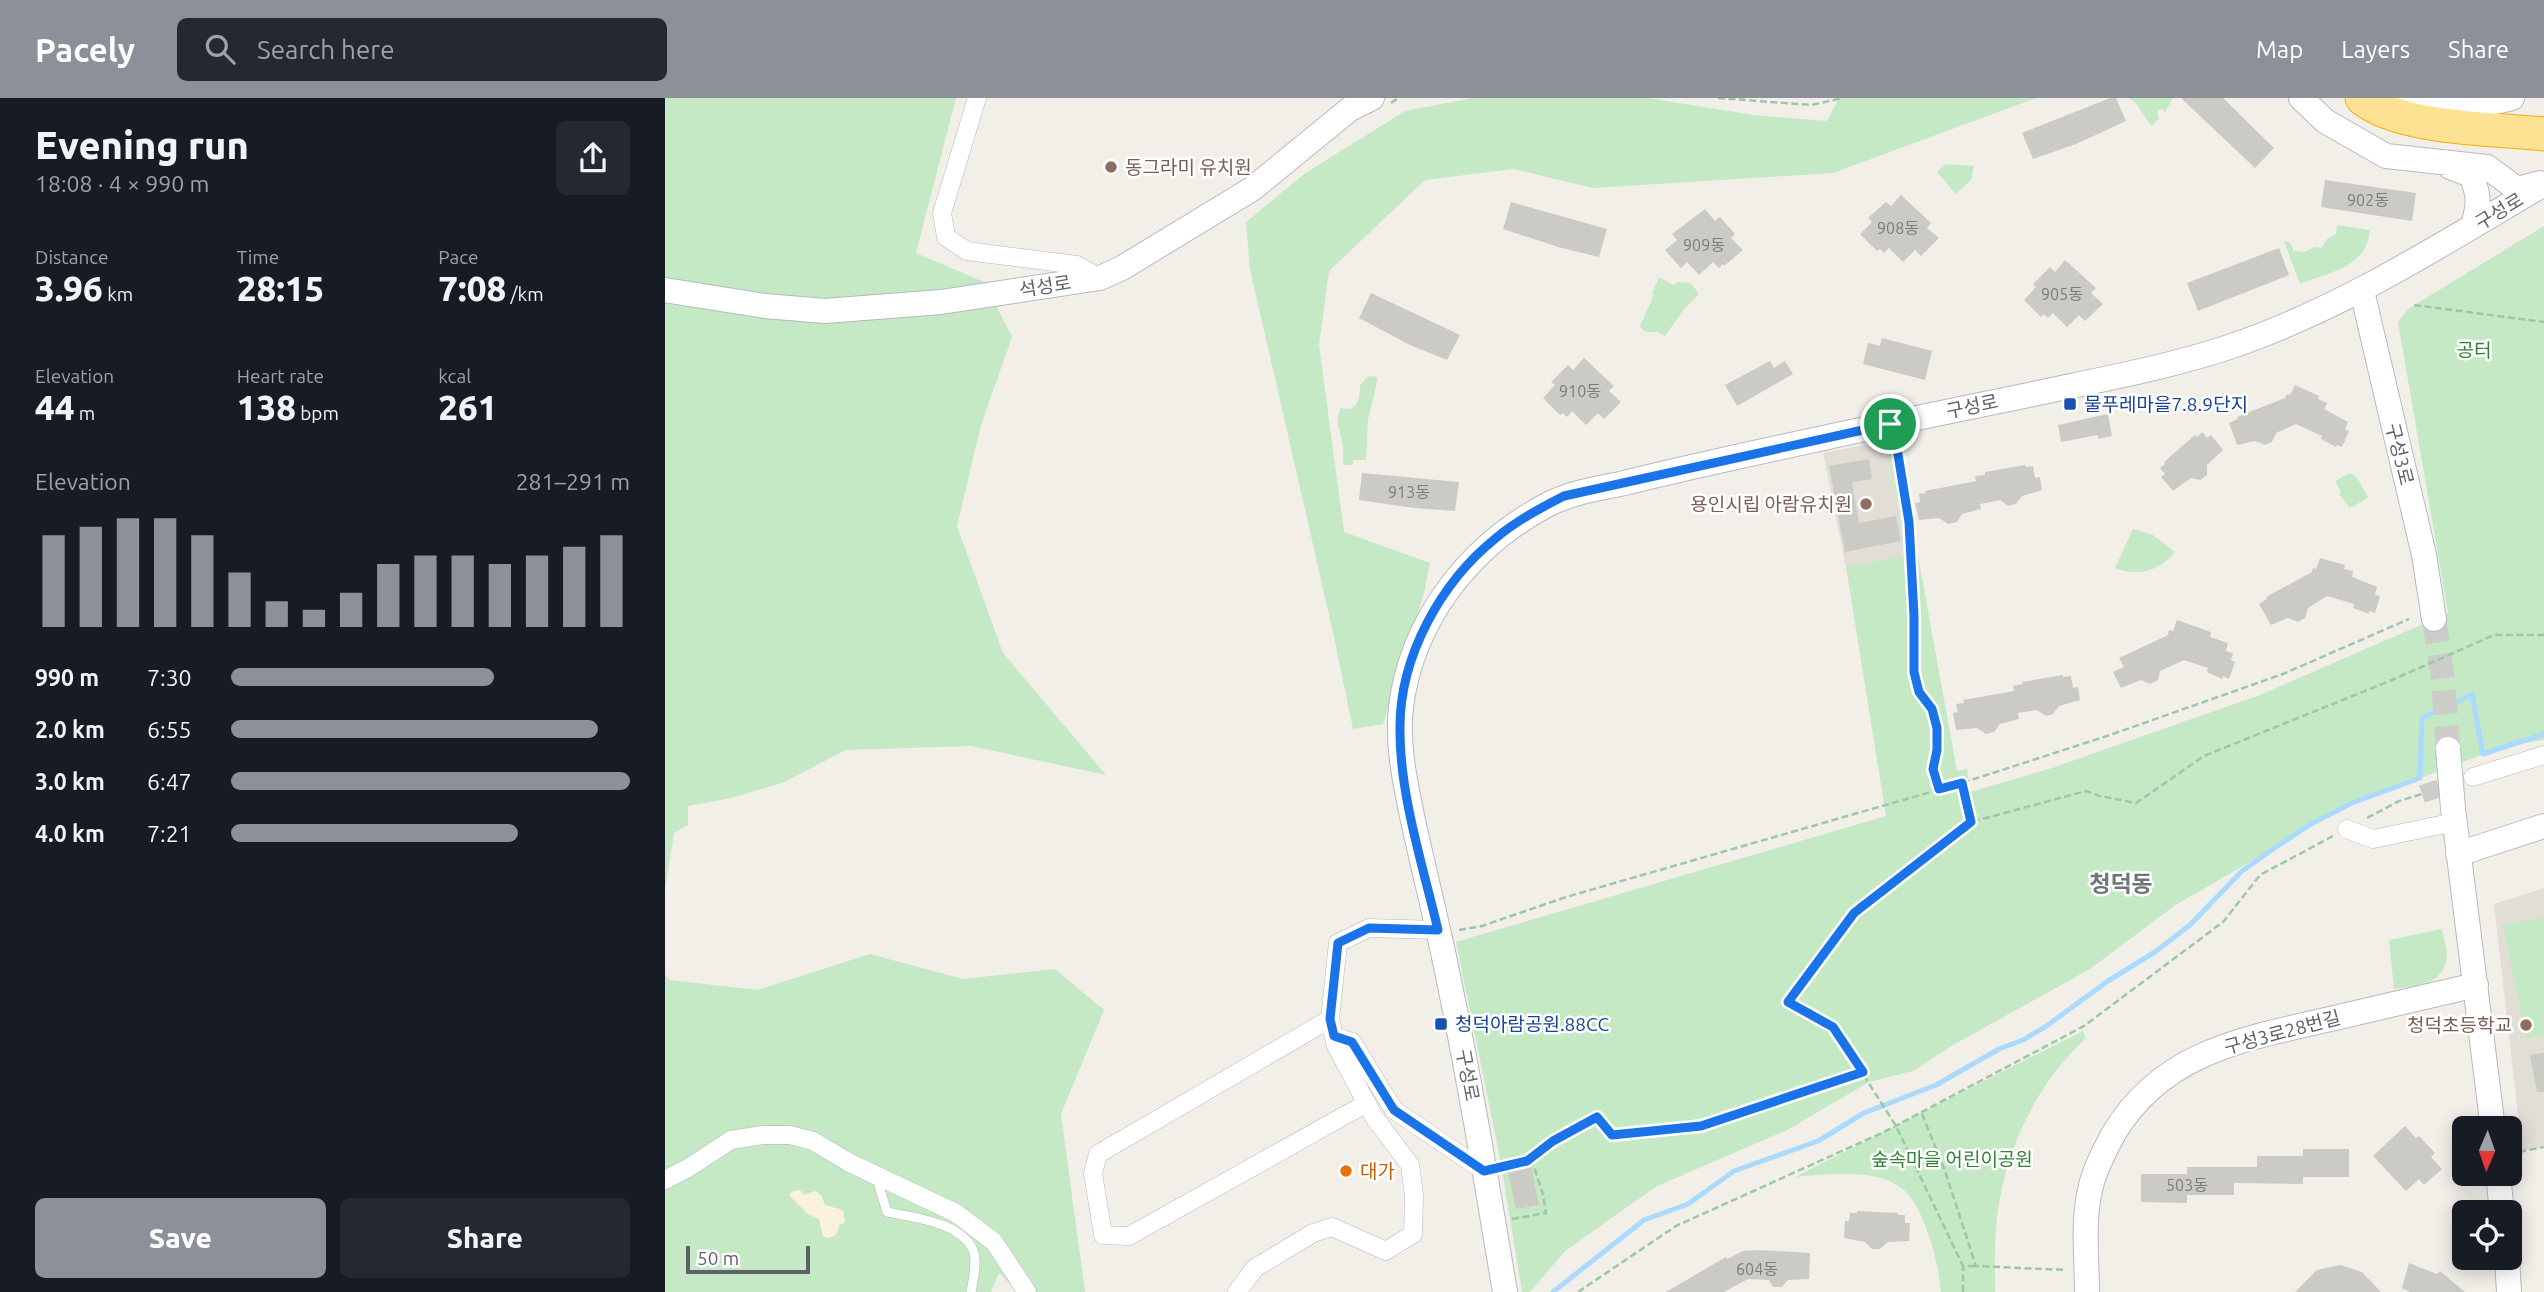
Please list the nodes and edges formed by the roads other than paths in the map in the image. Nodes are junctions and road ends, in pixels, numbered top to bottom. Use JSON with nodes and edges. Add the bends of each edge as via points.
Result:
{"nodes":[{"id":1,"x":977,"y":98,"type":"edge"},
{"id":2,"x":1372,"y":98,"type":"edge"},
{"id":3,"x":2301,"y":98,"type":"edge"},
{"id":4,"x":2362,"y":98,"type":"edge"},
{"id":5,"x":2406,"y":98,"type":"edge"},
{"id":6,"x":2512,"y":98,"type":"edge"},
{"id":7,"x":2544,"y":134,"type":"edge"},
{"id":8,"x":2440,"y":163,"type":"junction"},
{"id":9,"x":2544,"y":183,"type":"edge"},
{"id":10,"x":2473,"y":226,"type":"junction"},
{"id":11,"x":1100,"y":278,"type":"junction"},
{"id":12,"x":665,"y":290,"type":"edge"},
{"id":13,"x":2362,"y":291,"type":"junction"},
{"id":14,"x":2434,"y":619,"type":"tunnel mouth"},
{"id":15,"x":2448,"y":749,"type":"tunnel mouth"},
{"id":16,"x":2544,"y":755,"type":"edge"},
{"id":17,"x":2473,"y":777,"type":"tunnel mouth"},
{"id":18,"x":2454,"y":815,"type":"junction"},
{"id":19,"x":2544,"y":826,"type":"edge"},
{"id":20,"x":2347,"y":829,"type":"road end"},
{"id":21,"x":2458,"y":855,"type":"junction"},
{"id":22,"x":1438,"y":930,"type":"junction"},
{"id":23,"x":2476,"y":985,"type":"junction"},
{"id":24,"x":1332,"y":1027,"type":"junction"},
{"id":25,"x":1367,"y":1103,"type":"junction"},
{"id":26,"x":2491,"y":1116,"type":"edge"},
{"id":27,"x":1484,"y":1171,"type":"junction"},
{"id":28,"x":876,"y":1175,"type":"junction"},
{"id":29,"x":665,"y":1180,"type":"edge"},
{"id":30,"x":2508,"y":1270,"type":"edge"},
{"id":31,"x":2087,"y":1281,"type":"edge"},
{"id":32,"x":971,"y":1292,"type":"edge"},
{"id":33,"x":1027,"y":1292,"type":"edge"},
{"id":34,"x":1237,"y":1292,"type":"edge"},
{"id":35,"x":1505,"y":1292,"type":"edge"},
{"id":36,"x":2509,"y":1292,"type":"edge"}],
"edges":[{"from":1,"to":11,"type":"street","via":[[942,213],[946,237],[967,251],[1077,265]]},
{"from":2,"to":11,"type":"street","name":"석성로","via":[[1350,109],[1252,189]]},
{"from":3,"to":8,"type":"street","via":[[2325,121],[2386,156]]},
{"from":4,"to":7,"type":"highway","via":[[2412,120]]},
{"from":5,"to":6,"type":"street","via":[[2465,109]]},
{"from":8,"to":9,"type":"street","via":[[2487,167],[2517,189]]},
{"from":8,"to":10,"type":"street","via":[[2471,175],[2479,202]]},
{"from":9,"to":10,"type":"street","name":"구성로"},
{"from":10,"to":13,"type":"street","name":"구성로"},
{"from":11,"to":12,"type":"street","name":"석성로","via":[[941,302],[825,311]]},
{"from":13,"to":14,"type":"street","name":"구성3로","via":[[2424,555]]},
{"from":13,"to":22,"type":"street","name":"구성로","via":[[2249,340],[2180,362],[1564,496],[1495,538],[1457,576],[1428,621],[1401,704],[1401,753],[1408,797]]},
{"from":15,"to":18,"type":"street","bridge":true},
{"from":16,"to":17,"type":"street"},
{"from":18,"to":20,"type":"street","via":[[2373,839]]},
{"from":18,"to":21,"type":"street"},
{"from":19,"to":21,"type":"street"},
{"from":21,"to":23,"type":"street"},
{"from":22,"to":24,"type":"street","via":[[1369,928],[1338,943]]},
{"from":22,"to":27,"type":"street","name":"구성로"},
{"from":23,"to":26,"type":"street"},
{"from":23,"to":31,"type":"street","name":"구성3로28번길","via":[[2248,1038],[2206,1053],[2162,1078],[2124,1118],[2097,1167],[2088,1199]]},
{"from":24,"to":25,"type":"street","via":[[1336,1046]]},
{"from":24,"to":25,"type":"street","via":[[1098,1154],[1093,1173],[1103,1235],[1129,1236]]},
{"from":24,"to":27,"type":"street","via":[[1352,1042],[1394,1110]]},
{"from":25,"to":34,"type":"street","via":[[1410,1165],[1413,1234],[1386,1251],[1332,1227],[1313,1233],[1255,1268]]},
{"from":27,"to":35,"type":"street","name":"구성로"},
{"from":28,"to":29,"type":"street","via":[[813,1141],[763,1135],[731,1140]]},
{"from":28,"to":32,"type":"lane","via":[[887,1212],[943,1225],[968,1241],[975,1254]]},
{"from":28,"to":33,"type":"street","via":[[956,1213],[993,1242]]},
{"from":30,"to":36,"type":"street"}]}
